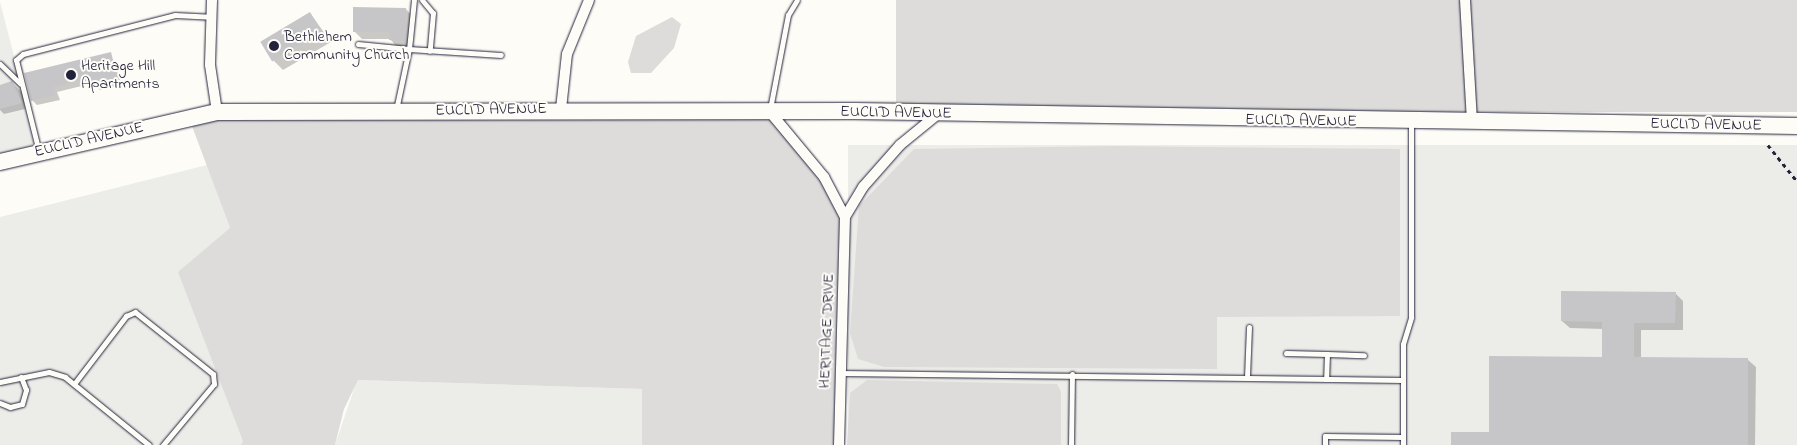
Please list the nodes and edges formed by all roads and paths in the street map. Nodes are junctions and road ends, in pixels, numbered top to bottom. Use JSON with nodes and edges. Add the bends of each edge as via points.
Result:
{"nodes":[{"id":1,"x":212,"y":0,"type":"edge"},
{"id":2,"x":414,"y":0,"type":"edge"},
{"id":3,"x":422,"y":0,"type":"edge"},
{"id":4,"x":588,"y":0,"type":"edge"},
{"id":5,"x":797,"y":0,"type":"edge"},
{"id":6,"x":1465,"y":0,"type":"edge"},
{"id":7,"x":210,"y":17,"type":"junction"},
{"id":8,"x":358,"y":44,"type":"dead end"},
{"id":9,"x":408,"y":49,"type":"junction"},
{"id":10,"x":430,"y":51,"type":"junction"},
{"id":11,"x":501,"y":55,"type":"dead end"},
{"id":12,"x":0,"y":64,"type":"edge"},
{"id":13,"x":22,"y":85,"type":"junction"},
{"id":14,"x":561,"y":109,"type":"junction"},
{"id":15,"x":396,"y":110,"type":"junction"},
{"id":16,"x":217,"y":112,"type":"junction"},
{"id":17,"x":770,"y":112,"type":"junction"},
{"id":18,"x":939,"y":113,"type":"junction"},
{"id":19,"x":1472,"y":122,"type":"junction"},
{"id":20,"x":1411,"y":123,"type":"junction"},
{"id":21,"x":1797,"y":126,"type":"edge"},
{"id":22,"x":1768,"y":145,"type":"dead end"},
{"id":23,"x":39,"y":152,"type":"junction"},
{"id":24,"x":0,"y":162,"type":"edge"},
{"id":25,"x":1797,"y":181,"type":"edge"},
{"id":26,"x":845,"y":217,"type":"junction"},
{"id":27,"x":1249,"y":327,"type":"dead end"},
{"id":28,"x":1286,"y":354,"type":"dead end"},
{"id":29,"x":1327,"y":354,"type":"junction"},
{"id":30,"x":1364,"y":355,"type":"dead end"},
{"id":31,"x":840,"y":373,"type":"junction"},
{"id":32,"x":1072,"y":374,"type":"junction"},
{"id":33,"x":21,"y":377,"type":"junction"},
{"id":34,"x":1247,"y":377,"type":"junction"},
{"id":35,"x":1326,"y":378,"type":"junction"},
{"id":36,"x":1403,"y":380,"type":"junction"},
{"id":37,"x":0,"y":382,"type":"edge"},
{"id":38,"x":74,"y":384,"type":"junction"},
{"id":39,"x":0,"y":403,"type":"edge"},
{"id":40,"x":1403,"y":437,"type":"junction"},
{"id":41,"x":149,"y":445,"type":"edge"},
{"id":42,"x":163,"y":445,"type":"edge"},
{"id":43,"x":838,"y":445,"type":"edge"},
{"id":44,"x":1071,"y":445,"type":"edge"},
{"id":45,"x":1325,"y":445,"type":"edge"},
{"id":46,"x":1403,"y":445,"type":"edge"}],
"edges":[{"from":1,"to":7,"type":"street"},
{"from":2,"to":9,"type":"lane"},
{"from":3,"to":10,"type":"lane","via":[[432,14]]},
{"from":4,"to":14,"type":"street","via":[[567,54]]},
{"from":5,"to":17,"type":"lane","via":[[788,15]]},
{"from":6,"to":19,"type":"street"},
{"from":7,"to":13,"type":"lane","via":[[175,15],[23,54],[16,60]]},
{"from":7,"to":16,"type":"street","via":[[210,65]]},
{"from":8,"to":9,"type":"lane"},
{"from":9,"to":10,"type":"lane"},
{"from":9,"to":15,"type":"lane"},
{"from":10,"to":11,"type":"lane"},
{"from":12,"to":13,"type":"lane"},
{"from":13,"to":23,"type":"lane"},
{"from":14,"to":15,"type":"main road","name":"EUCLID AVENUE"},
{"from":14,"to":17,"type":"main road","name":"EUCLID AVENUE"},
{"from":15,"to":16,"type":"main road","name":"EUCLID AVENUE"},
{"from":16,"to":23,"type":"main road","name":"EUCLID AVENUE"},
{"from":17,"to":18,"type":"main road","name":"EUCLID AVENUE"},
{"from":17,"to":26,"type":"street","via":[[824,178]]},
{"from":18,"to":20,"type":"main road","name":"EUCLID AVENUE"},
{"from":18,"to":26,"type":"street","name":"HERITAGE DRIVE","via":[[900,145],[863,187]]},
{"from":19,"to":20,"type":"main road","name":"EUCLID AVENUE"},
{"from":19,"to":21,"type":"main road","name":"EUCLID AVENUE"},
{"from":20,"to":36,"type":"lane","via":[[1411,317],[1404,331]]},
{"from":22,"to":25,"type":"path"},
{"from":23,"to":24,"type":"main road","name":"EUCLID AVENUE"},
{"from":26,"to":31,"type":"street","name":"HERITAGE DRIVE"},
{"from":27,"to":34,"type":"lane"},
{"from":28,"to":29,"type":"lane"},
{"from":29,"to":30,"type":"lane"},
{"from":29,"to":35,"type":"lane"},
{"from":31,"to":32,"type":"lane"},
{"from":31,"to":43,"type":"street","name":"HERITAGE DRIVE"},
{"from":32,"to":34,"type":"lane"},
{"from":32,"to":44,"type":"lane"},
{"from":33,"to":37,"type":"lane"},
{"from":33,"to":38,"type":"lane","via":[[49,372]]},
{"from":33,"to":39,"type":"lane","via":[[26,390],[22,404],[10,408]]},
{"from":34,"to":35,"type":"lane"},
{"from":35,"to":36,"type":"lane"},
{"from":36,"to":40,"type":"lane"},
{"from":38,"to":41,"type":"lane"},
{"from":38,"to":42,"type":"lane","via":[[126,316],[135,312],[213,374],[214,384]]},
{"from":40,"to":45,"type":"lane","via":[[1325,436]]},
{"from":40,"to":46,"type":"lane"}]}
